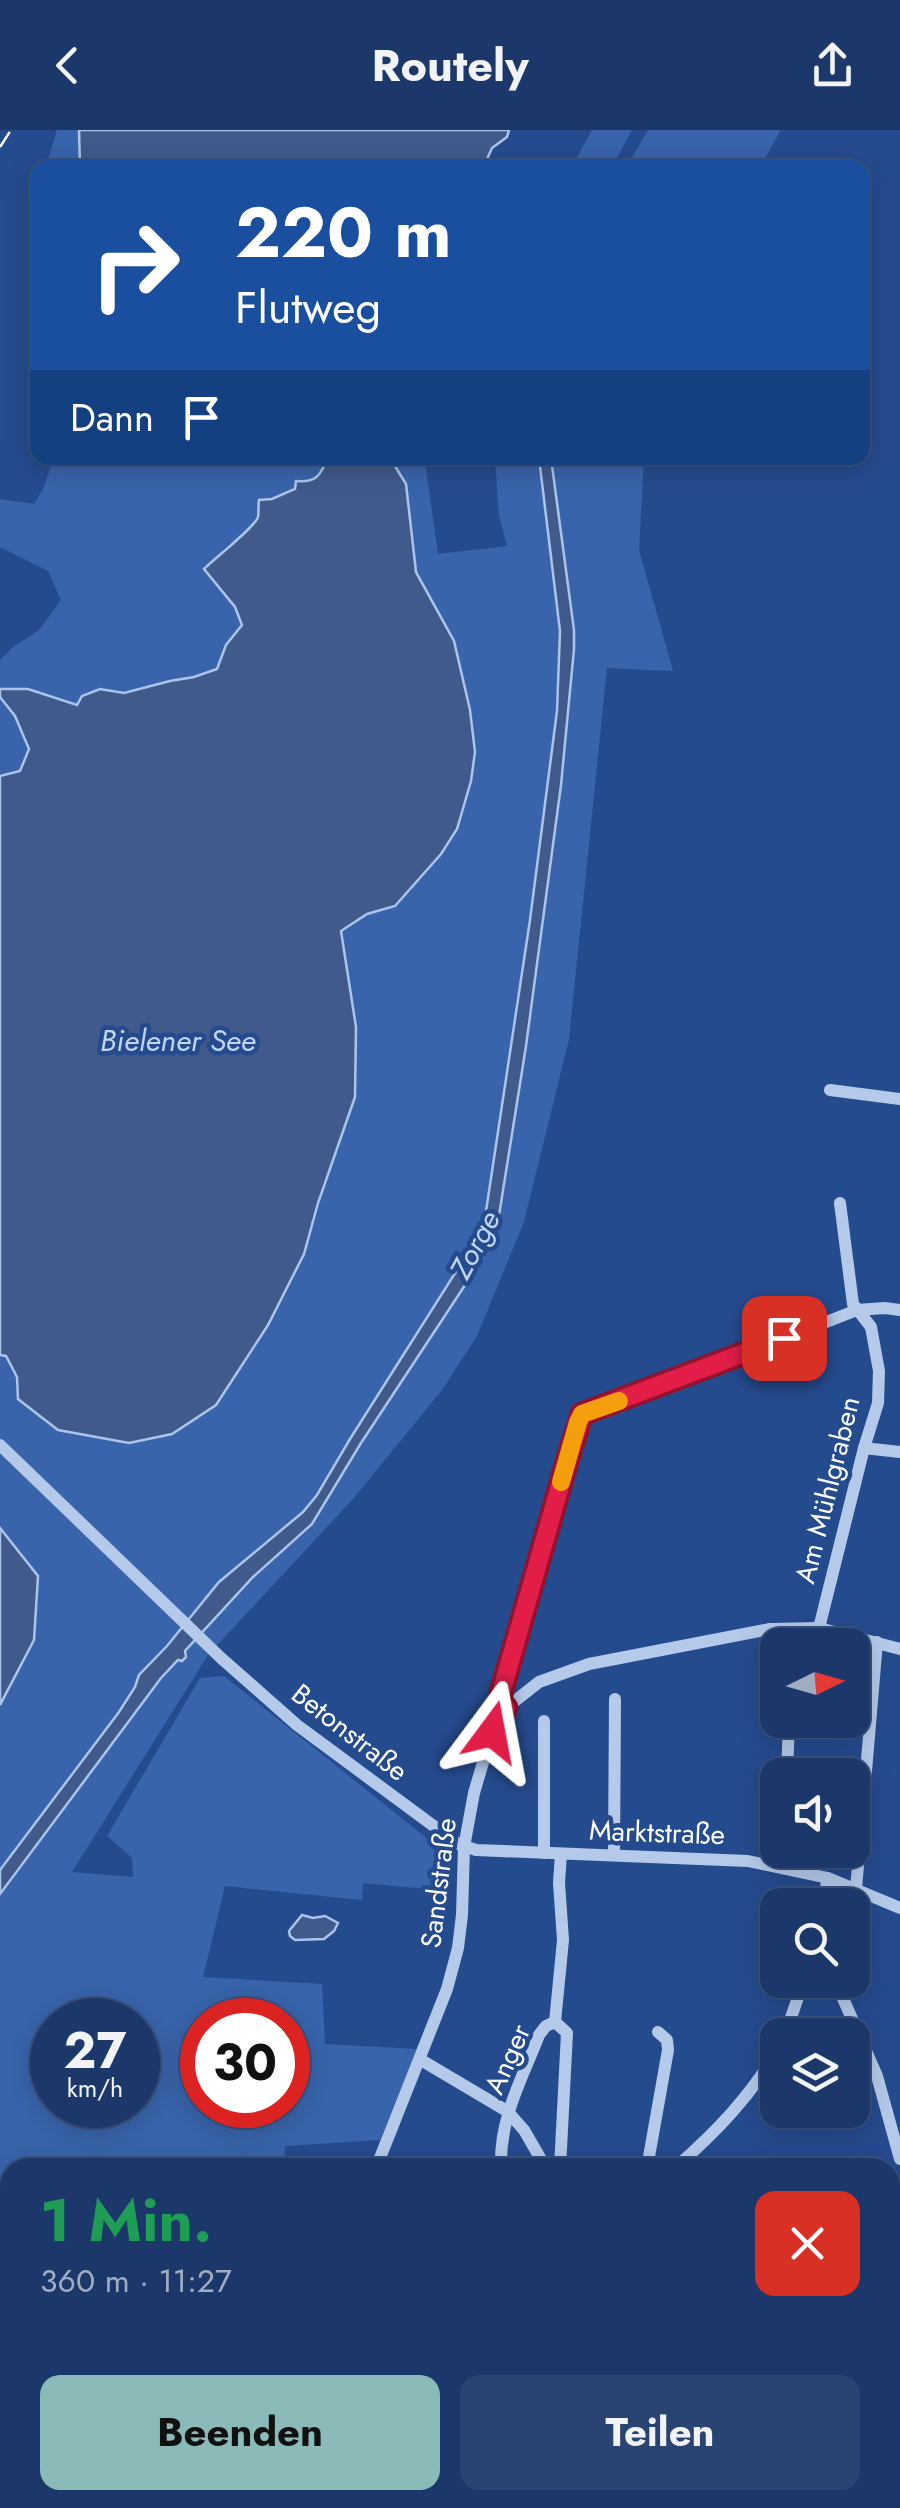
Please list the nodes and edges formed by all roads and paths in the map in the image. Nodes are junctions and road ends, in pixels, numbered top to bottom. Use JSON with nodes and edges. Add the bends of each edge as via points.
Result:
{"nodes":[{"id":1,"x":830,"y":1090,"type":"dead end"},
{"id":2,"x":900,"y":1099,"type":"edge"},
{"id":3,"x":840,"y":1203,"type":"dead end"},
{"id":4,"x":857,"y":1310,"type":"junction"},
{"id":5,"x":900,"y":1310,"type":"edge"},
{"id":6,"x":0,"y":1446,"type":"edge"},
{"id":7,"x":864,"y":1448,"type":"junction"},
{"id":8,"x":900,"y":1452,"type":"edge"},
{"id":9,"x":819,"y":1628,"type":"edge"},
{"id":10,"x":760,"y":1630,"type":"edge"},
{"id":11,"x":870,"y":1640,"type":"edge"},
{"id":12,"x":877,"y":1642,"type":"junction"},
{"id":13,"x":900,"y":1649,"type":"edge"},
{"id":14,"x":614,"y":1698,"type":"dead end"},
{"id":15,"x":506,"y":1708,"type":"junction"},
{"id":16,"x":544,"y":1721,"type":"dead end"},
{"id":17,"x":464,"y":1847,"type":"junction"},
{"id":18,"x":544,"y":1853,"type":"junction"},
{"id":19,"x":561,"y":1854,"type":"junction"},
{"id":20,"x":614,"y":1854,"type":"junction"},
{"id":21,"x":760,"y":1863,"type":"edge"},
{"id":22,"x":788,"y":1868,"type":"edge"},
{"id":23,"x":828,"y":1878,"type":"junction"},
{"id":24,"x":826,"y":1888,"type":"edge"},
{"id":25,"x":853,"y":1888,"type":"edge"},
{"id":26,"x":856,"y":1888,"type":"edge"},
{"id":27,"x":870,"y":1895,"type":"edge"},
{"id":28,"x":900,"y":1908,"type":"edge"},
{"id":29,"x":842,"y":1998,"type":"edge"},
{"id":30,"x":555,"y":2022,"type":"junction"},
{"id":31,"x":658,"y":2032,"type":"dead end"},
{"id":32,"x":421,"y":2060,"type":"junction"},
{"id":33,"x":760,"y":2077,"type":"edge"},
{"id":34,"x":507,"y":2111,"type":"junction"},
{"id":35,"x":380,"y":2158,"type":"edge"},
{"id":36,"x":502,"y":2158,"type":"edge"},
{"id":37,"x":540,"y":2158,"type":"edge"},
{"id":38,"x":561,"y":2158,"type":"edge"},
{"id":39,"x":649,"y":2158,"type":"edge"},
{"id":40,"x":687,"y":2158,"type":"edge"},
{"id":41,"x":900,"y":2158,"type":"edge"}],
"edges":[{"from":1,"to":2,"type":"street"},
{"from":3,"to":4,"type":"street","name":"Am Mühlgraben"},
{"from":4,"to":5,"type":"street"},
{"from":4,"to":7,"type":"street","name":"Am Mühlgraben","via":[[871,1327],[879,1371],[878,1403]]},
{"from":4,"to":15,"type":"street","via":[[582,1414],[501,1693]]},
{"from":6,"to":17,"type":"street","name":"Betonstraße","via":[[297,1725]]},
{"from":7,"to":8,"type":"street"},
{"from":7,"to":9,"type":"street","name":"Am Mühlgraben"},
{"from":10,"to":15,"type":"street","via":[[588,1664],[540,1682]]},
{"from":11,"to":12,"type":"street"},
{"from":12,"to":13,"type":"street"},
{"from":12,"to":26,"type":"street"},
{"from":14,"to":20,"type":"street"},
{"from":15,"to":17,"type":"street","name":"Sandstraße","via":[[492,1732]]},
{"from":16,"to":18,"type":"street"},
{"from":17,"to":18,"type":"street","name":"Marktstraße"},
{"from":17,"to":32,"type":"street","name":"Sandstraße","via":[[458,1948]]},
{"from":18,"to":19,"type":"street","name":"Marktstraße"},
{"from":19,"to":20,"type":"street","name":"Marktstraße"},
{"from":19,"to":30,"type":"street","name":"Anger","via":[[563,1940]]},
{"from":20,"to":21,"type":"street","name":"Marktstraße"},
{"from":22,"to":23,"type":"street","name":"Marktstraße"},
{"from":23,"to":24,"type":"street"},
{"from":23,"to":25,"type":"street","name":"Marktstraße"},
{"from":27,"to":28,"type":"street","name":"Marktstraße"},
{"from":29,"to":41,"type":"street","via":[[877,2076]]},
{"from":30,"to":34,"type":"street","name":"Anger","via":[[539,2035]]},
{"from":30,"to":38,"type":"street","name":"Anger","via":[[568,2033]]},
{"from":31,"to":39,"type":"street","via":[[668,2050]]},
{"from":32,"to":34,"type":"street"},
{"from":32,"to":35,"type":"street","name":"Sandstraße"},
{"from":33,"to":40,"type":"street"},
{"from":34,"to":36,"type":"street"},
{"from":34,"to":37,"type":"street","name":"Anger"}]}
